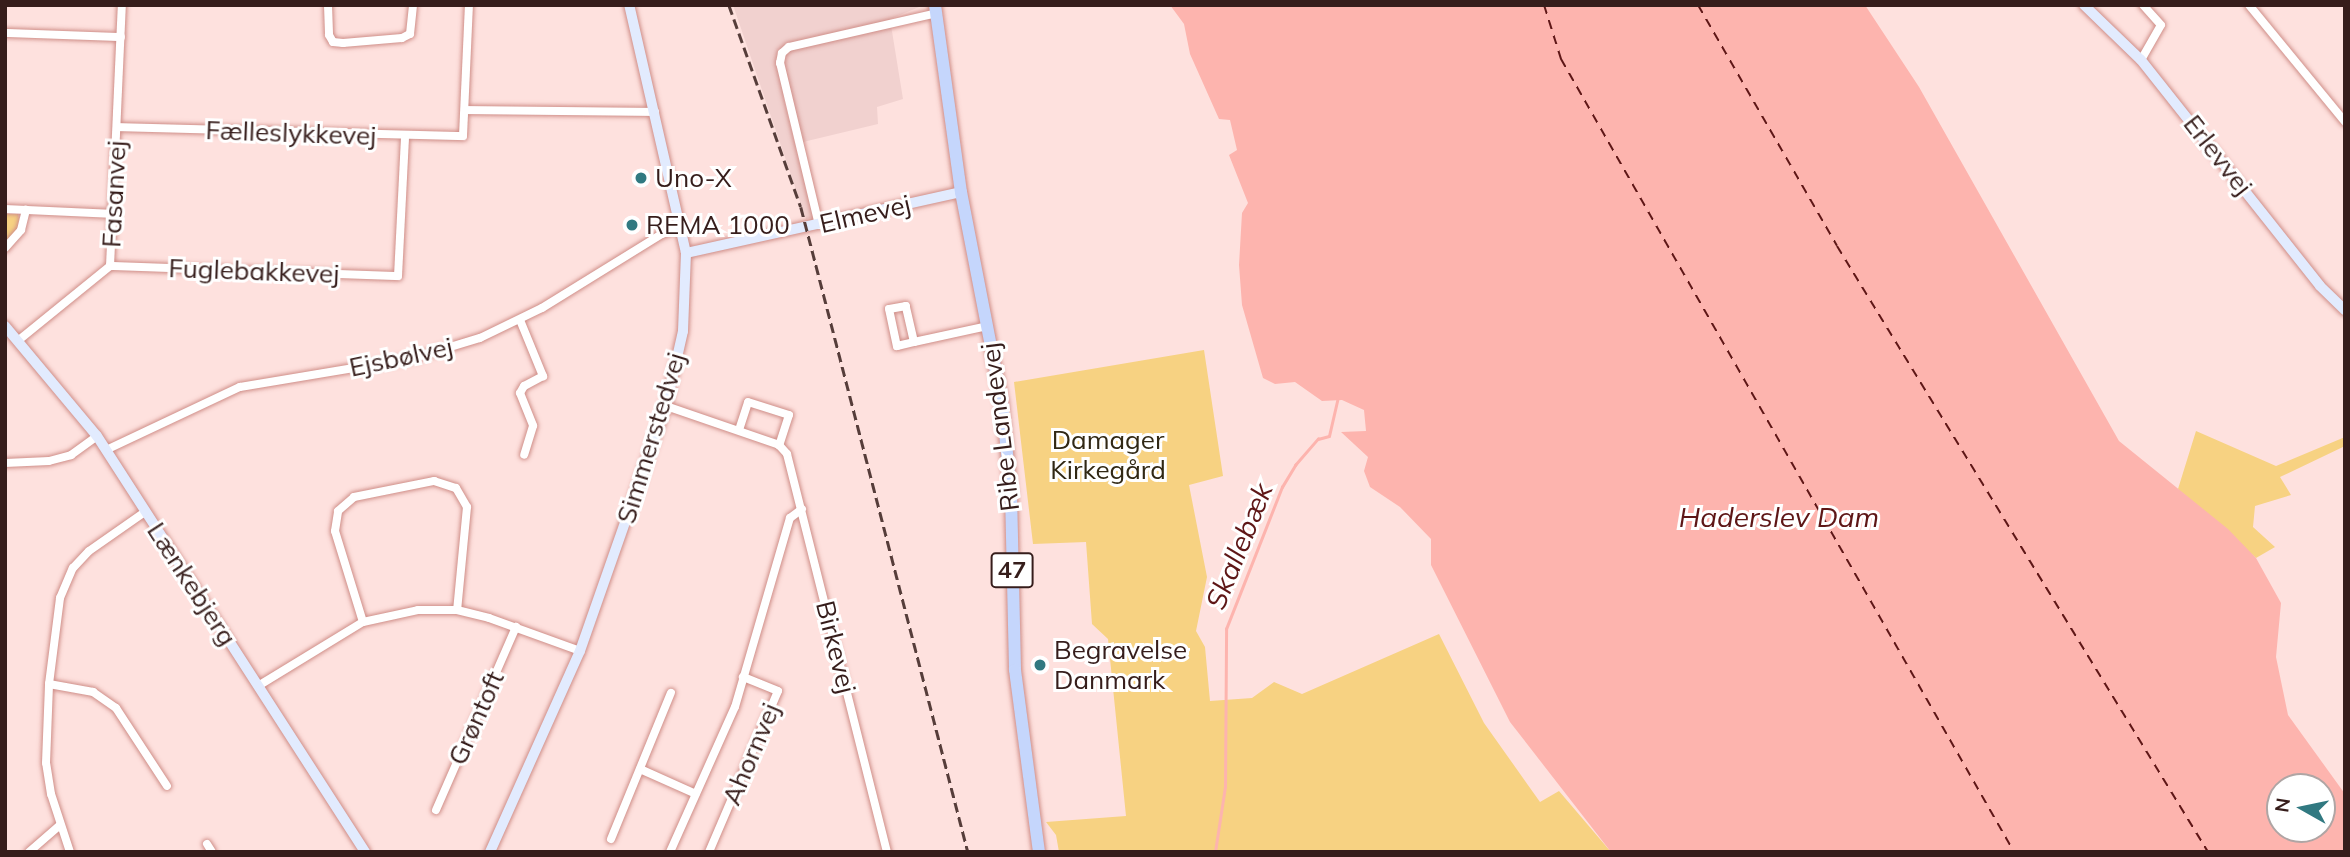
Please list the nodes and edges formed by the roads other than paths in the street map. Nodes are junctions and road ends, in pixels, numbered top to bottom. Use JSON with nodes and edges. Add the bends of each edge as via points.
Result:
{"nodes":[{"id":1,"x":122,"y":5,"type":"edge"},
{"id":2,"x":328,"y":5,"type":"edge"},
{"id":3,"x":413,"y":5,"type":"edge"},
{"id":4,"x":469,"y":5,"type":"edge"},
{"id":5,"x":629,"y":5,"type":"edge"},
{"id":6,"x":2084,"y":5,"type":"edge"},
{"id":7,"x":2143,"y":5,"type":"edge"},
{"id":8,"x":2249,"y":5,"type":"edge"},
{"id":9,"x":936,"y":9,"type":"edge"},
{"id":10,"x":5,"y":33,"type":"edge"},
{"id":11,"x":121,"y":37,"type":"junction"},
{"id":12,"x":2141,"y":60,"type":"junction"},
{"id":13,"x":465,"y":110,"type":"junction"},
{"id":14,"x":655,"y":112,"type":"junction"},
{"id":15,"x":2345,"y":122,"type":"edge"},
{"id":16,"x":118,"y":127,"type":"junction"},
{"id":17,"x":405,"y":136,"type":"junction"},
{"id":18,"x":961,"y":192,"type":"junction"},
{"id":19,"x":5,"y":209,"type":"edge"},
{"id":20,"x":26,"y":210,"type":"junction"},
{"id":21,"x":115,"y":214,"type":"junction"},
{"id":22,"x":819,"y":225,"type":"junction"},
{"id":23,"x":681,"y":227,"type":"junction"},
{"id":24,"x":5,"y":248,"type":"edge"},
{"id":25,"x":686,"y":253,"type":"junction"},
{"id":26,"x":110,"y":266,"type":"junction"},
{"id":27,"x":2345,"y":310,"type":"edge"},
{"id":28,"x":520,"y":320,"type":"junction"},
{"id":29,"x":5,"y":326,"type":"edge"},
{"id":30,"x":988,"y":326,"type":"junction"},
{"id":31,"x":20,"y":340,"type":"junction"},
{"id":32,"x":914,"y":342,"type":"junction"},
{"id":33,"x":666,"y":406,"type":"junction"},
{"id":34,"x":739,"y":430,"type":"junction"},
{"id":35,"x":97,"y":436,"type":"junction"},
{"id":36,"x":779,"y":445,"type":"junction"},
{"id":37,"x":106,"y":450,"type":"junction"},
{"id":38,"x":524,"y":455,"type":"dead end"},
{"id":39,"x":5,"y":463,"type":"edge"},
{"id":40,"x":802,"y":509,"type":"junction"},
{"id":41,"x":145,"y":512,"type":"junction"},
{"id":42,"x":457,"y":610,"type":"junction"},
{"id":43,"x":363,"y":622,"type":"junction"},
{"id":44,"x":516,"y":627,"type":"junction"},
{"id":45,"x":580,"y":651,"type":"junction"},
{"id":46,"x":743,"y":677,"type":"junction"},
{"id":47,"x":49,"y":684,"type":"junction"},
{"id":48,"x":258,"y":686,"type":"junction"},
{"id":49,"x":671,"y":693,"type":"dead end"},
{"id":50,"x":640,"y":769,"type":"junction"},
{"id":51,"x":167,"y":786,"type":"dead end"},
{"id":52,"x":696,"y":794,"type":"junction"},
{"id":53,"x":436,"y":810,"type":"dead end"},
{"id":54,"x":60,"y":826,"type":"junction"},
{"id":55,"x":611,"y":838,"type":"dead end"},
{"id":56,"x":29,"y":852,"type":"edge"},
{"id":57,"x":69,"y":852,"type":"edge"},
{"id":58,"x":365,"y":852,"type":"edge"},
{"id":59,"x":490,"y":852,"type":"edge"},
{"id":60,"x":670,"y":852,"type":"edge"},
{"id":61,"x":709,"y":852,"type":"edge"},
{"id":62,"x":887,"y":852,"type":"edge"},
{"id":63,"x":1039,"y":852,"type":"edge"}],
"edges":[{"from":1,"to":11,"type":"street","name":"Fasanvej"},
{"from":2,"to":3,"type":"street","via":[[329,35],[333,42],[343,43],[410,34]]},
{"from":4,"to":13,"type":"street"},
{"from":5,"to":14,"type":"street","name":"Simmerstedvej"},
{"from":6,"to":12,"type":"street","name":"Erlevvej"},
{"from":7,"to":12,"type":"street","via":[[2161,25]]},
{"from":8,"to":15,"type":"street"},
{"from":9,"to":18,"type":"main road","name":"Ribe Landevej","number":"47"},
{"from":9,"to":22,"type":"street","via":[[789,47],[780,63]]},
{"from":10,"to":11,"type":"street"},
{"from":11,"to":16,"type":"street","name":"Fasanvej"},
{"from":12,"to":27,"type":"street","name":"Erlevvej","via":[[2320,286]]},
{"from":13,"to":14,"type":"street"},
{"from":13,"to":17,"type":"street","name":"Fælleslykkevej","via":[[463,136]]},
{"from":14,"to":23,"type":"street","name":"Simmerstedvej"},
{"from":16,"to":17,"type":"street","name":"Fælleslykkevej"},
{"from":16,"to":21,"type":"street","name":"Fasanvej"},
{"from":17,"to":26,"type":"street","name":"Fuglebakkevej","via":[[398,276]]},
{"from":18,"to":22,"type":"street","name":"Elmevej"},
{"from":18,"to":30,"type":"main road","name":"Ribe Landevej","number":"47"},
{"from":19,"to":20,"type":"street"},
{"from":20,"to":21,"type":"street"},
{"from":20,"to":24,"type":"street","via":[[21,230]]},
{"from":21,"to":26,"type":"street","name":"Fasanvej"},
{"from":22,"to":25,"type":"street","name":"Elmevej"},
{"from":23,"to":25,"type":"street","name":"Simmerstedvej"},
{"from":23,"to":28,"type":"street","name":"Ejsbølvej"},
{"from":25,"to":33,"type":"street","name":"Simmerstedvej","via":[[683,331]]},
{"from":26,"to":31,"type":"street","name":"Fasanvej"},
{"from":28,"to":37,"type":"street","name":"Ejsbølvej","via":[[414,358],[240,387]]},
{"from":28,"to":38,"type":"street","via":[[543,376],[520,393],[533,426]]},
{"from":29,"to":31,"type":"street","name":"Lænkebjerg"},
{"from":30,"to":32,"type":"street"},
{"from":30,"to":63,"type":"main road","name":"Ribe Landevej","number":"47","via":[[1008,453],[1015,670]]},
{"from":31,"to":35,"type":"street","name":"Lænkebjerg"},
{"from":32,"to":32,"type":"street","via":[[897,346],[889,309],[906,306]]},
{"from":33,"to":34,"type":"street"},
{"from":33,"to":45,"type":"street","name":"Simmerstedvej"},
{"from":34,"to":36,"type":"street"},
{"from":34,"to":36,"type":"street","via":[[748,402],[789,415]]},
{"from":35,"to":37,"type":"street","name":"Lænkebjerg"},
{"from":35,"to":39,"type":"street","via":[[60,458]]},
{"from":36,"to":40,"type":"street","name":"Birkevej","via":[[787,454]]},
{"from":37,"to":41,"type":"street","name":"Lænkebjerg"},
{"from":40,"to":46,"type":"street","name":"Ahornvej","via":[[790,518]]},
{"from":40,"to":62,"type":"street","name":"Birkevej"},
{"from":41,"to":47,"type":"street","via":[[73,568],[60,598]]},
{"from":41,"to":48,"type":"street","name":"Lænkebjerg"},
{"from":42,"to":43,"type":"street","via":[[418,610]]},
{"from":42,"to":43,"type":"street","via":[[467,507],[456,488],[433,481],[354,497],[338,511],[335,531]]},
{"from":42,"to":44,"type":"street"},
{"from":43,"to":48,"type":"street"},
{"from":44,"to":45,"type":"street"},
{"from":44,"to":53,"type":"street","name":"Grøntoft"},
{"from":45,"to":59,"type":"street","name":"Simmerstedvej"},
{"from":46,"to":52,"type":"street","name":"Ahornvej","via":[[735,707]]},
{"from":46,"to":61,"type":"street","name":"Ahornvej","via":[[778,691]]},
{"from":47,"to":51,"type":"street","via":[[93,692],[116,708]]},
{"from":47,"to":54,"type":"street","via":[[46,763]]},
{"from":48,"to":58,"type":"street","name":"Lænkebjerg"},
{"from":49,"to":50,"type":"street"},
{"from":50,"to":52,"type":"street","name":"Ahornvej"},
{"from":50,"to":55,"type":"street"},
{"from":52,"to":60,"type":"street","name":"Ahornvej"},
{"from":54,"to":56,"type":"street"},
{"from":54,"to":57,"type":"street"}]}
